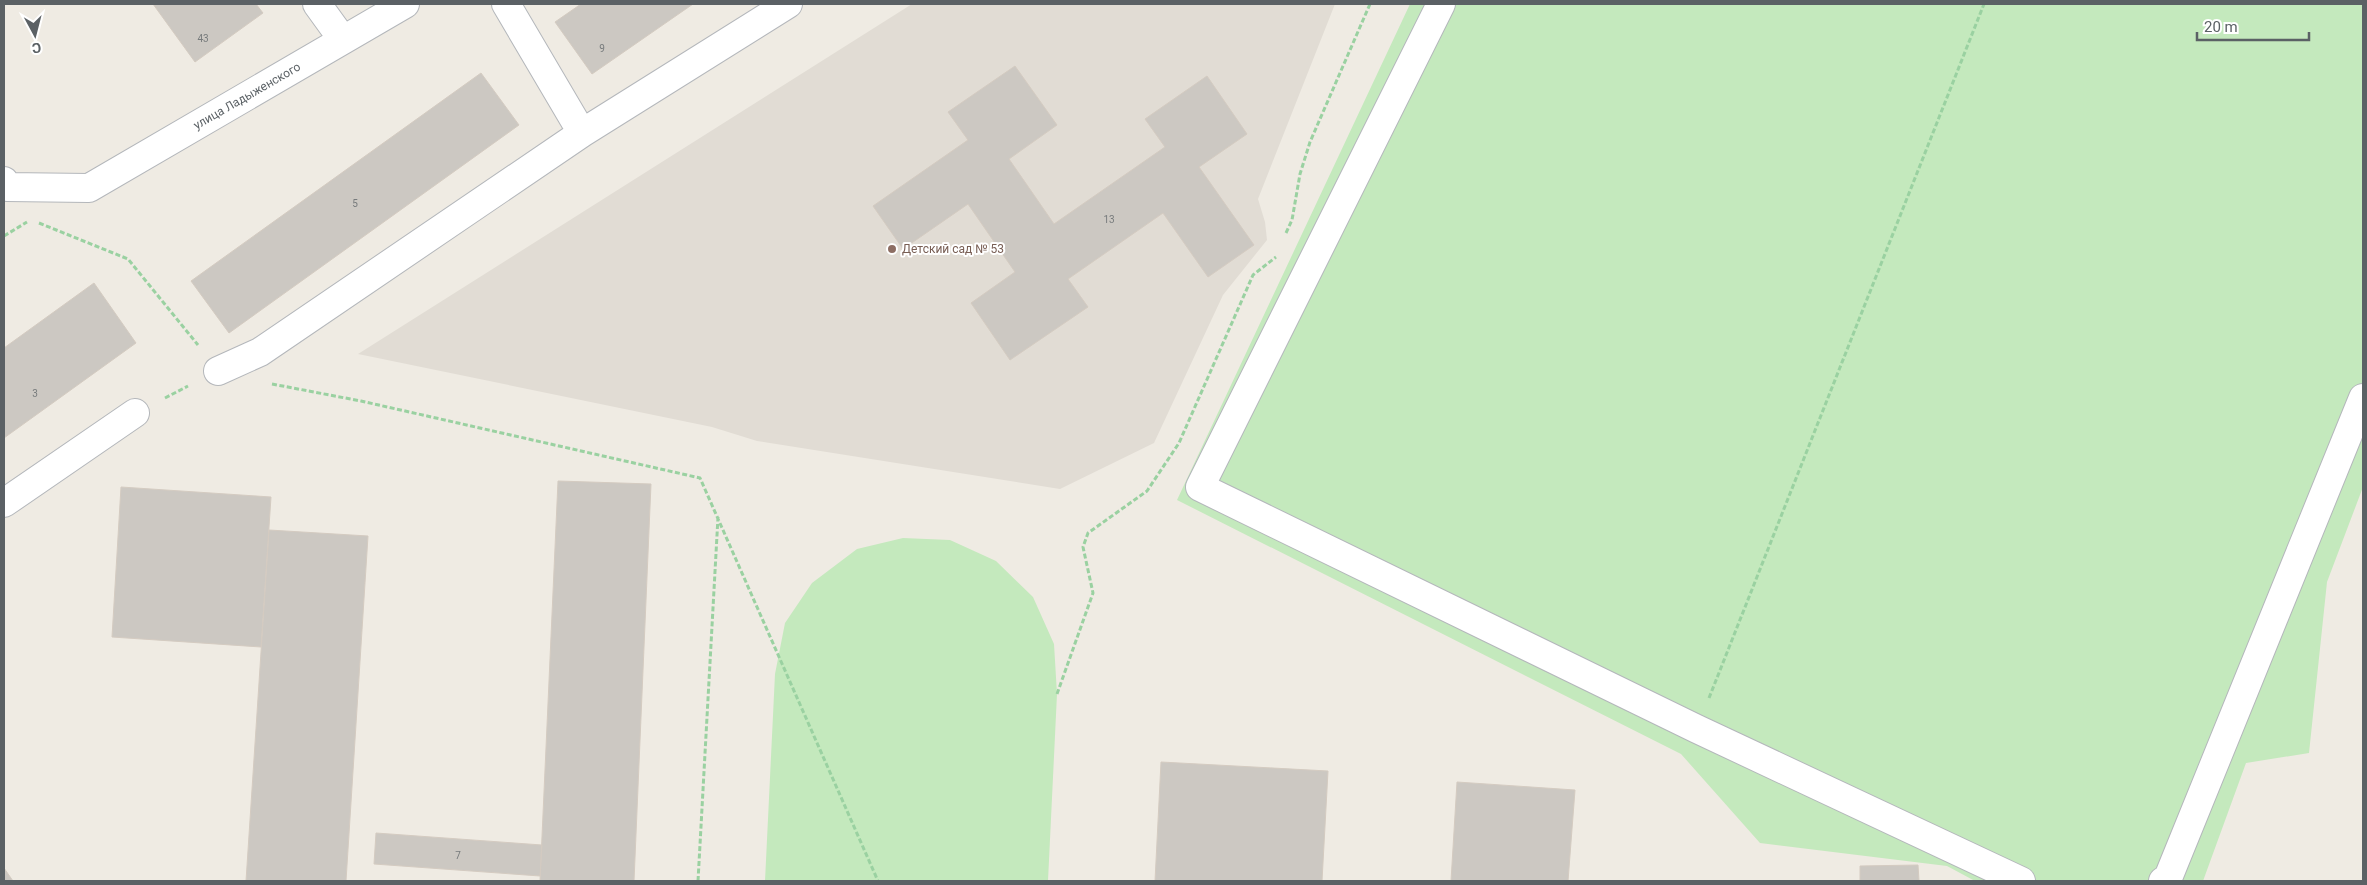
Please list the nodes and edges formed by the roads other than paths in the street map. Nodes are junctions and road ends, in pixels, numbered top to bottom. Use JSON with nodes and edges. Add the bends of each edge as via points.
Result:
{"nodes":[{"id":1,"x":317,"y":4,"type":"edge"},
{"id":2,"x":405,"y":4,"type":"edge"},
{"id":3,"x":506,"y":4,"type":"edge"},
{"id":4,"x":788,"y":4,"type":"edge"},
{"id":5,"x":1441,"y":4,"type":"edge"},
{"id":6,"x":343,"y":40,"type":"junction"},
{"id":7,"x":582,"y":133,"type":"junction"},
{"id":8,"x":4,"y":182,"type":"edge"},
{"id":9,"x":218,"y":371,"type":"road end"},
{"id":10,"x":2363,"y":398,"type":"edge"},
{"id":11,"x":135,"y":413,"type":"road end"},
{"id":12,"x":4,"y":503,"type":"edge"},
{"id":13,"x":2021,"y":881,"type":"edge"},
{"id":14,"x":2163,"y":881,"type":"edge"}],
"edges":[{"from":1,"to":6,"type":"street"},
{"from":2,"to":6,"type":"street","name":"улица Ладыженского"},
{"from":3,"to":7,"type":"street"},
{"from":4,"to":7,"type":"street"},
{"from":5,"to":13,"type":"street","via":[[1200,487],[1697,729]]},
{"from":6,"to":8,"type":"street","name":"улица Ладыженского","via":[[89,188],[8,187]]},
{"from":7,"to":9,"type":"street","via":[[260,352]]},
{"from":10,"to":14,"type":"street","via":[[2168,878]]},
{"from":11,"to":12,"type":"street"}]}
